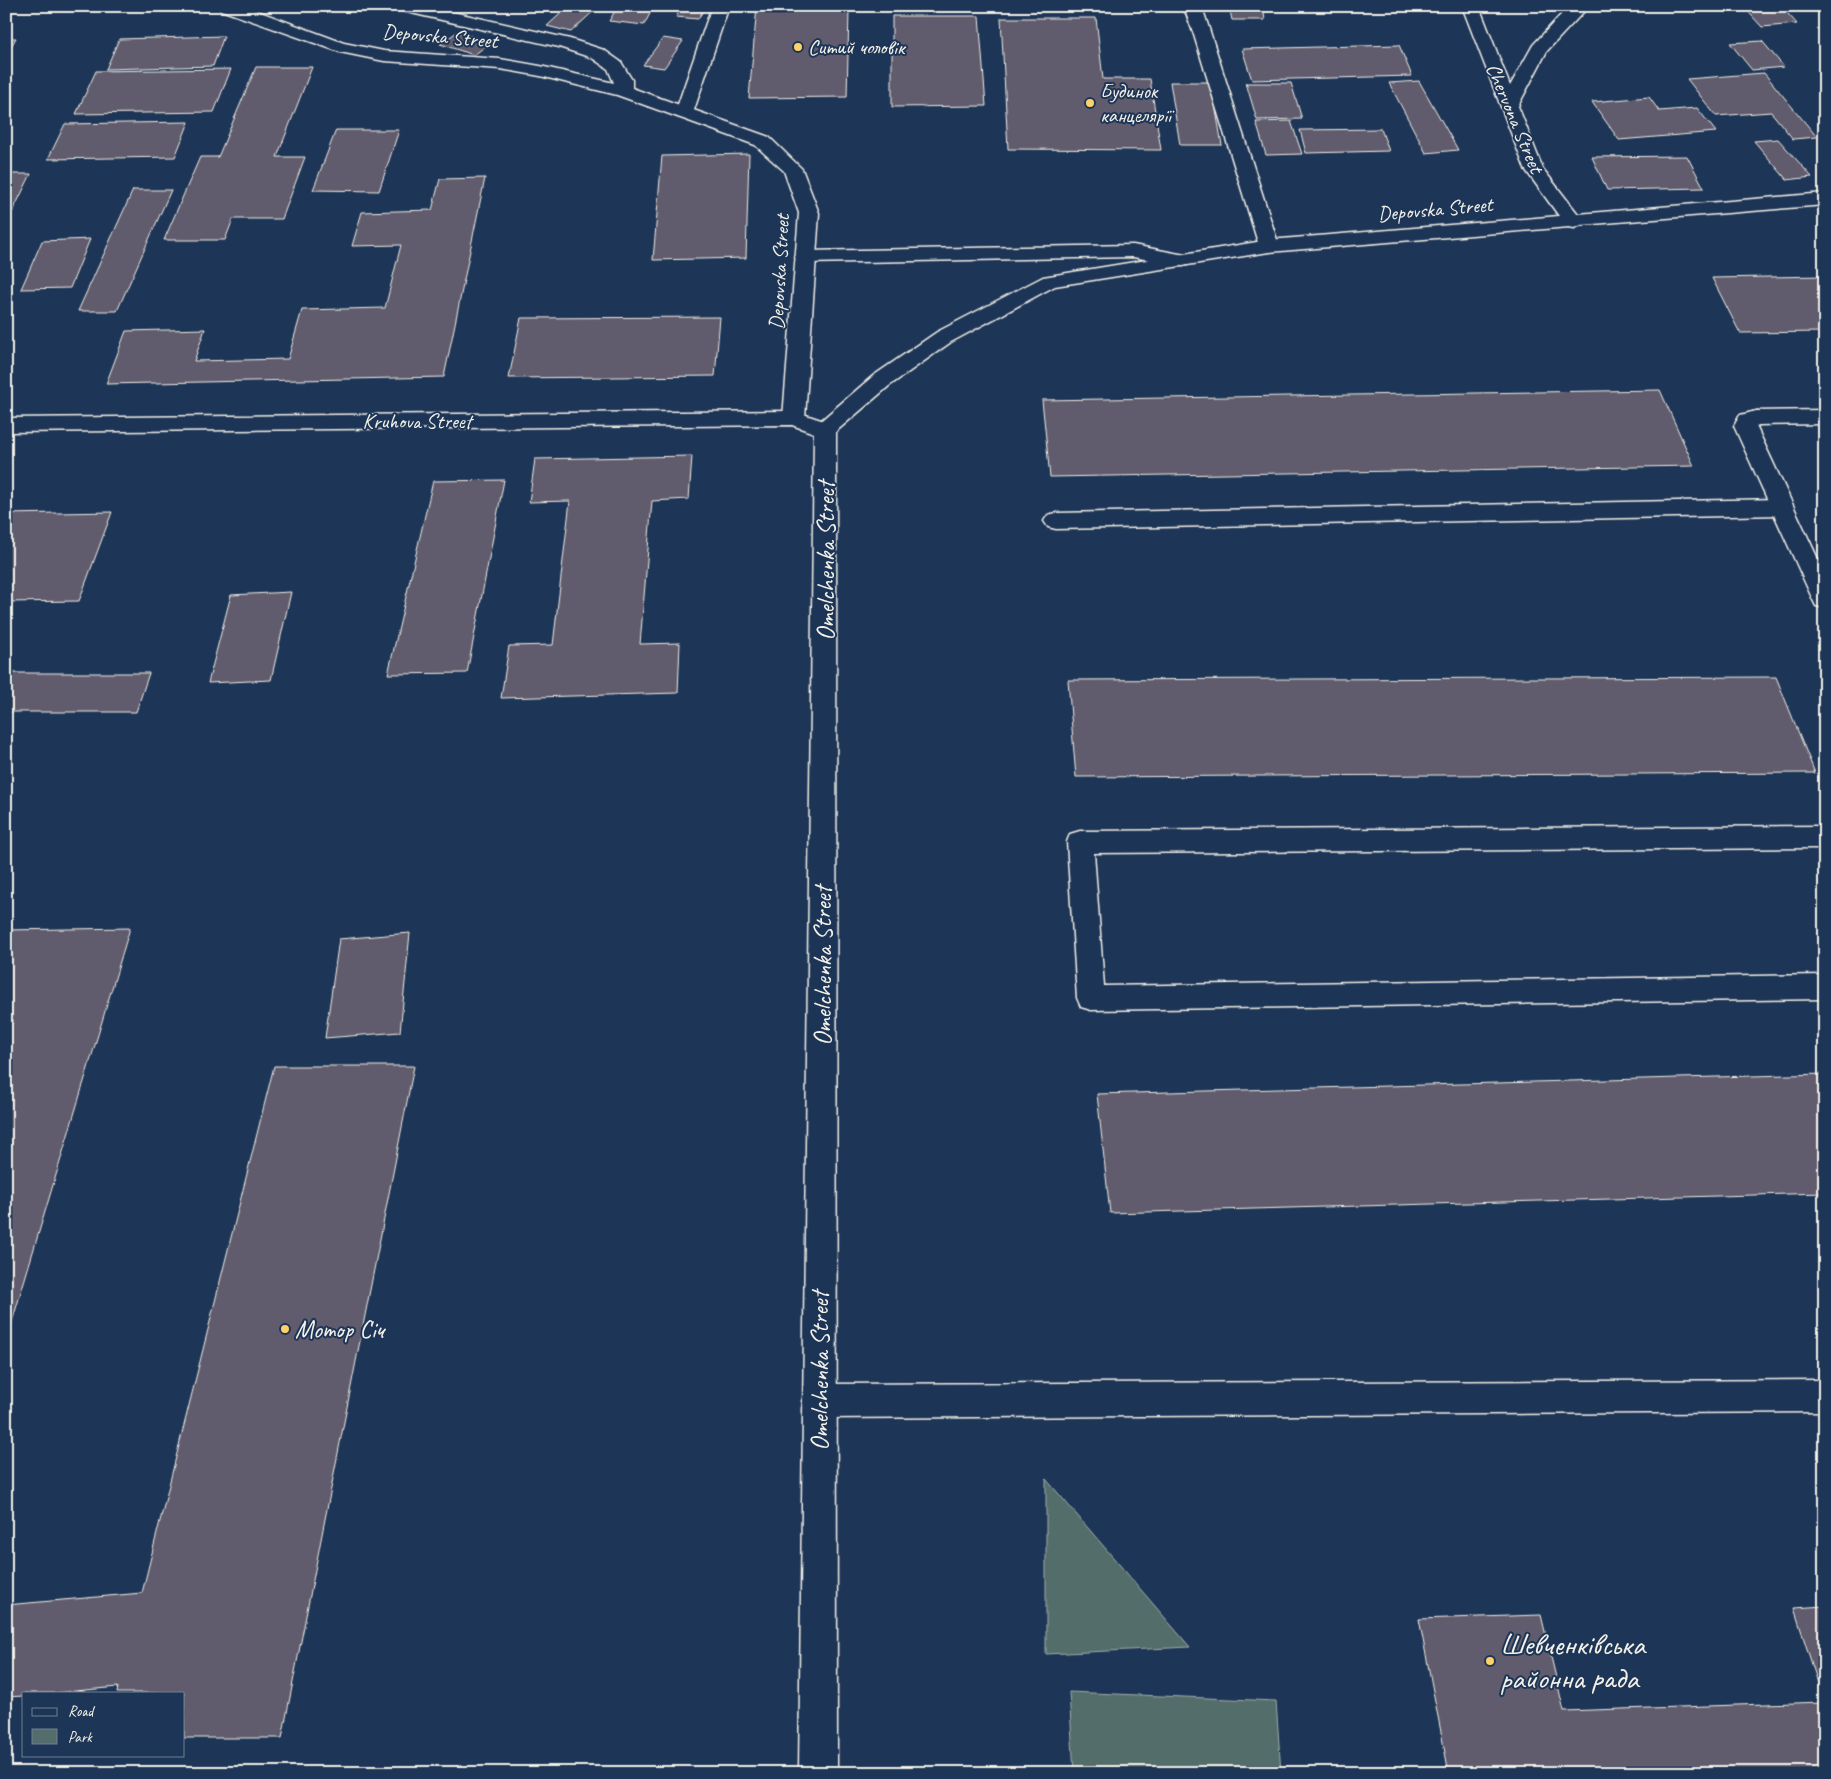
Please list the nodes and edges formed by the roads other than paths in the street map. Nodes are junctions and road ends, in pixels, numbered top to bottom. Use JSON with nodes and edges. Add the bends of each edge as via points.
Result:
{"nodes":[{"id":1,"x":227,"y":6,"type":"edge"},
{"id":2,"x":404,"y":6,"type":"edge"},
{"id":3,"x":721,"y":6,"type":"edge"},
{"id":4,"x":1187,"y":6,"type":"edge"},
{"id":5,"x":1470,"y":6,"type":"edge"},
{"id":6,"x":1581,"y":6,"type":"edge"},
{"id":7,"x":624,"y":91,"type":"junction"},
{"id":8,"x":1509,"y":106,"type":"junction"},
{"id":9,"x":684,"y":113,"type":"junction"},
{"id":10,"x":1825,"y":199,"type":"edge"},
{"id":11,"x":1574,"y":222,"type":"junction"},
{"id":12,"x":1269,"y":246,"type":"junction"},
{"id":13,"x":805,"y":257,"type":"junction"},
{"id":14,"x":1183,"y":260,"type":"junction"},
{"id":15,"x":1825,"y":417,"type":"edge"},
{"id":16,"x":794,"y":418,"type":"junction"},
{"id":17,"x":6,"y":425,"type":"edge"},
{"id":18,"x":825,"y":429,"type":"junction"},
{"id":19,"x":1782,"y":507,"type":"junction"},
{"id":20,"x":1056,"y":521,"type":"dead end"},
{"id":21,"x":1825,"y":600,"type":"edge"},
{"id":22,"x":1825,"y":837,"type":"edge"},
{"id":23,"x":1825,"y":987,"type":"edge"},
{"id":24,"x":1825,"y":1396,"type":"edge"},
{"id":25,"x":819,"y":1402,"type":"junction"},
{"id":26,"x":818,"y":1773,"type":"edge"}],
"edges":[{"from":1,"to":7,"type":"street","name":"Depovska Street","via":[[340,48],[384,56],[508,65]]},
{"from":2,"to":7,"type":"street","name":"Depovska Street","via":[[564,43],[598,54],[615,66],[623,80]]},
{"from":3,"to":9,"type":"street"},
{"from":4,"to":12,"type":"street","via":[[1194,10],[1203,35]]},
{"from":5,"to":8,"type":"street","name":"Chervona Street"},
{"from":6,"to":8,"type":"street","via":[[1539,49]]},
{"from":7,"to":9,"type":"street","name":"Depovska Street"},
{"from":8,"to":11,"type":"street","name":"Chervona Street","via":[[1534,169]]},
{"from":9,"to":13,"type":"street","name":"Depovska Street","via":[[762,141],[793,169],[809,213]]},
{"from":10,"to":11,"type":"street","name":"Depovska Street"},
{"from":11,"to":12,"type":"street","name":"Depovska Street"},
{"from":12,"to":14,"type":"street","name":"Depovska Street"},
{"from":13,"to":14,"type":"street","via":[[1133,251]]},
{"from":13,"to":16,"type":"street","name":"Depovska Street"},
{"from":14,"to":18,"type":"street","name":"Depovska Street","via":[[1050,281],[944,336],[881,381]]},
{"from":15,"to":19,"type":"street","via":[[1757,418],[1748,420],[1745,426]]},
{"from":16,"to":17,"type":"street","name":"Kruhova Street"},
{"from":16,"to":18,"type":"street","name":"Kruhova Street"},
{"from":18,"to":25,"type":"street","name":"Omelchenka Street"},
{"from":19,"to":20,"type":"street"},
{"from":19,"to":21,"type":"street"},
{"from":22,"to":23,"type":"street","via":[[1080,842],[1092,998]]},
{"from":24,"to":25,"type":"street"},
{"from":25,"to":26,"type":"street","name":"Omelchenka Street"}]}
